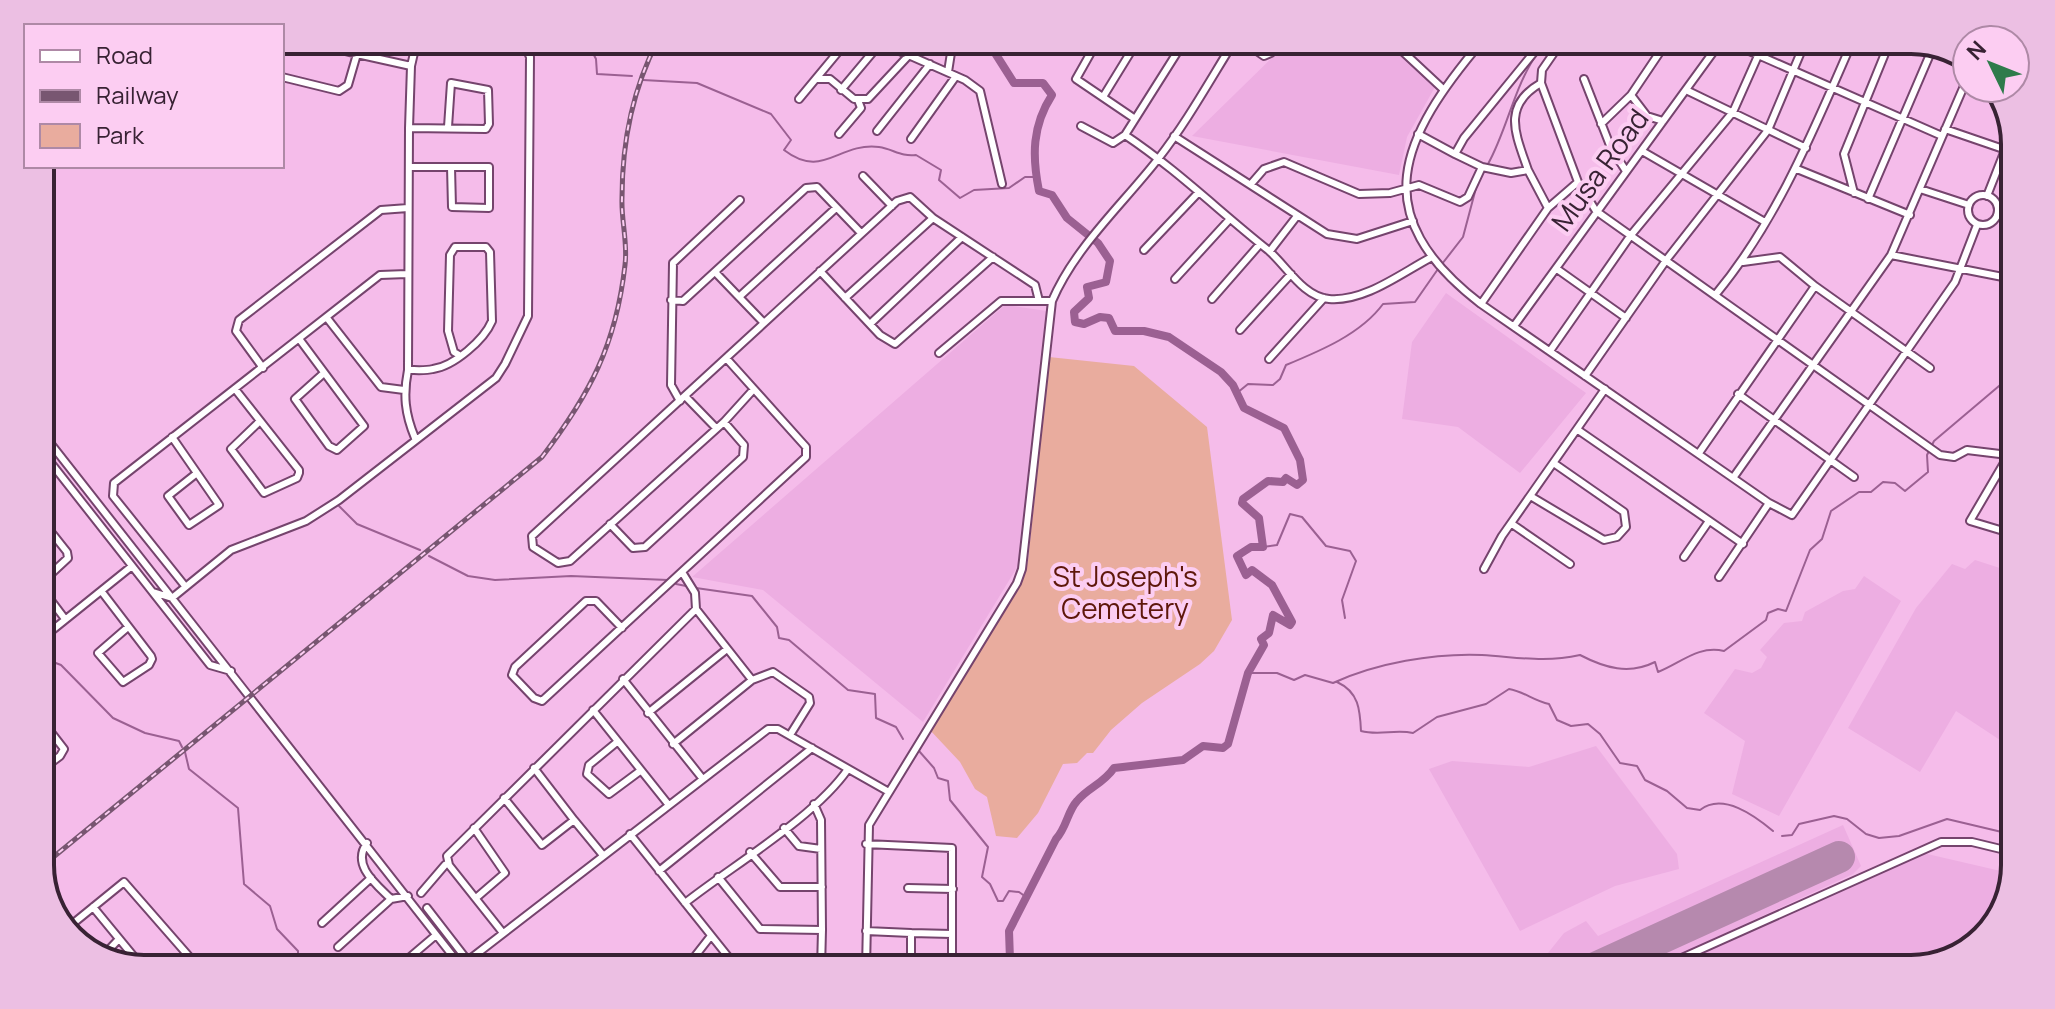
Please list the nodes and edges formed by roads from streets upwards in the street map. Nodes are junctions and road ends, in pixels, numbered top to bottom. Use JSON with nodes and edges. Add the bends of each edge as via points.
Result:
{"nodes":[{"id":1,"x":357,"y":54,"type":"joint"},
{"id":2,"x":414,"y":54,"type":"edge"},
{"id":3,"x":529,"y":54,"type":"edge"},
{"id":4,"x":838,"y":54,"type":"edge"},
{"id":5,"x":872,"y":54,"type":"edge"},
{"id":6,"x":907,"y":54,"type":"edge"},
{"id":7,"x":951,"y":54,"type":"edge"},
{"id":8,"x":1090,"y":54,"type":"edge"},
{"id":9,"x":1129,"y":54,"type":"edge"},
{"id":10,"x":1176,"y":54,"type":"edge"},
{"id":11,"x":1229,"y":54,"type":"edge"},
{"id":12,"x":1405,"y":54,"type":"edge"},
{"id":13,"x":1470,"y":54,"type":"edge"},
{"id":14,"x":1533,"y":54,"type":"edge"},
{"id":15,"x":1553,"y":54,"type":"edge"},
{"id":16,"x":1659,"y":54,"type":"edge"},
{"id":17,"x":1713,"y":54,"type":"edge"},
{"id":18,"x":1752,"y":54,"type":"edge"},
{"id":19,"x":1759,"y":54,"type":"edge"},
{"id":20,"x":1800,"y":54,"type":"edge"},
{"id":21,"x":1847,"y":54,"type":"edge"},
{"id":22,"x":1885,"y":54,"type":"edge"},
{"id":23,"x":910,"y":56,"type":"junction"},
{"id":24,"x":1929,"y":56,"type":"edge"},
{"id":25,"x":1758,"y":57,"type":"junction"},
{"id":26,"x":930,"y":64,"type":"junction"},
{"id":27,"x":411,"y":66,"type":"junction"},
{"id":28,"x":948,"y":72,"type":"junction"},
{"id":29,"x":1792,"y":72,"type":"junction"},
{"id":30,"x":823,"y":76,"type":"junction"},
{"id":31,"x":956,"y":76,"type":"junction"},
{"id":32,"x":284,"y":77,"type":"edge"},
{"id":33,"x":1584,"y":79,"type":"dead end"},
{"id":34,"x":1541,"y":83,"type":"junction"},
{"id":35,"x":1832,"y":88,"type":"junction"},
{"id":36,"x":1443,"y":89,"type":"junction"},
{"id":37,"x":841,"y":90,"type":"junction"},
{"id":38,"x":1686,"y":90,"type":"junction"},
{"id":39,"x":1631,"y":95,"type":"junction"},
{"id":40,"x":1103,"y":97,"type":"junction"},
{"id":41,"x":799,"y":99,"type":"dead end"},
{"id":42,"x":1866,"y":103,"type":"junction"},
{"id":43,"x":860,"y":104,"type":"junction"},
{"id":44,"x":1956,"y":104,"type":"edge"},
{"id":45,"x":1733,"y":112,"type":"junction"},
{"id":46,"x":1902,"y":118,"type":"junction"},
{"id":47,"x":1135,"y":119,"type":"junction"},
{"id":48,"x":1663,"y":121,"type":"junction"},
{"id":49,"x":1601,"y":124,"type":"junction"},
{"id":50,"x":1081,"y":126,"type":"dead end"},
{"id":51,"x":448,"y":127,"type":"junction"},
{"id":52,"x":409,"y":128,"type":"junction"},
{"id":53,"x":1768,"y":130,"type":"junction"},
{"id":54,"x":877,"y":131,"type":"dead end"},
{"id":55,"x":1944,"y":132,"type":"junction"},
{"id":56,"x":839,"y":134,"type":"dead end"},
{"id":57,"x":1418,"y":134,"type":"junction"},
{"id":58,"x":1125,"y":135,"type":"junction"},
{"id":59,"x":1174,"y":136,"type":"junction"},
{"id":60,"x":911,"y":139,"type":"dead end"},
{"id":61,"x":1806,"y":148,"type":"junction"},
{"id":62,"x":2001,"y":149,"type":"edge"},
{"id":63,"x":1642,"y":151,"type":"junction"},
{"id":64,"x":1455,"y":154,"type":"junction"},
{"id":65,"x":1159,"y":158,"type":"junction"},
{"id":66,"x":2001,"y":160,"type":"edge"},
{"id":67,"x":409,"y":167,"type":"junction"},
{"id":68,"x":451,"y":167,"type":"junction"},
{"id":69,"x":1486,"y":168,"type":"junction"},
{"id":70,"x":1797,"y":169,"type":"junction"},
{"id":71,"x":1528,"y":170,"type":"junction"},
{"id":72,"x":1626,"y":171,"type":"junction"},
{"id":73,"x":1683,"y":174,"type":"junction"},
{"id":74,"x":863,"y":176,"type":"dead end"},
{"id":75,"x":1578,"y":182,"type":"junction"},
{"id":76,"x":1002,"y":184,"type":"dead end"},
{"id":77,"x":1251,"y":184,"type":"junction"},
{"id":78,"x":1406,"y":189,"type":"junction"},
{"id":79,"x":1920,"y":189,"type":"junction"},
{"id":80,"x":1198,"y":193,"type":"junction"},
{"id":81,"x":1854,"y":193,"type":"junction"},
{"id":82,"x":1718,"y":195,"type":"junction"},
{"id":83,"x":1987,"y":196,"type":"junction"},
{"id":84,"x":1868,"y":199,"type":"junction"},
{"id":85,"x":740,"y":200,"type":"dead end"},
{"id":86,"x":1969,"y":205,"type":"junction"},
{"id":87,"x":892,"y":206,"type":"junction"},
{"id":88,"x":408,"y":208,"type":"junction"},
{"id":89,"x":836,"y":208,"type":"junction"},
{"id":90,"x":1548,"y":208,"type":"junction"},
{"id":91,"x":1596,"y":211,"type":"junction"},
{"id":92,"x":1910,"y":215,"type":"junction"},
{"id":93,"x":1997,"y":215,"type":"junction"},
{"id":94,"x":1297,"y":216,"type":"junction"},
{"id":95,"x":2001,"y":216,"type":"edge"},
{"id":96,"x":933,"y":218,"type":"junction"},
{"id":97,"x":1228,"y":221,"type":"junction"},
{"id":98,"x":1413,"y":221,"type":"junction"},
{"id":99,"x":1765,"y":222,"type":"junction"},
{"id":100,"x":1977,"y":225,"type":"junction"},
{"id":101,"x":861,"y":233,"type":"junction"},
{"id":102,"x":1631,"y":235,"type":"junction"},
{"id":103,"x":962,"y":237,"type":"junction"},
{"id":104,"x":1260,"y":244,"type":"junction"},
{"id":105,"x":1144,"y":250,"type":"dead end"},
{"id":106,"x":1270,"y":251,"type":"junction"},
{"id":107,"x":1891,"y":255,"type":"junction"},
{"id":108,"x":993,"y":257,"type":"junction"},
{"id":109,"x":1430,"y":258,"type":"junction"},
{"id":110,"x":1667,"y":259,"type":"junction"},
{"id":111,"x":1743,"y":262,"type":"junction"},
{"id":112,"x":1961,"y":268,"type":"junction"},
{"id":113,"x":1557,"y":269,"type":"junction"},
{"id":114,"x":820,"y":271,"type":"junction"},
{"id":115,"x":715,"y":272,"type":"junction"},
{"id":116,"x":407,"y":274,"type":"junction"},
{"id":117,"x":1291,"y":274,"type":"junction"},
{"id":118,"x":2001,"y":276,"type":"edge"},
{"id":119,"x":1175,"y":279,"type":"dead end"},
{"id":120,"x":1815,"y":286,"type":"junction"},
{"id":121,"x":1591,"y":293,"type":"junction"},
{"id":122,"x":1716,"y":294,"type":"junction"},
{"id":123,"x":739,"y":297,"type":"junction"},
{"id":124,"x":845,"y":298,"type":"junction"},
{"id":125,"x":1324,"y":298,"type":"junction"},
{"id":126,"x":1212,"y":299,"type":"dead end"},
{"id":127,"x":671,"y":300,"type":"junction"},
{"id":128,"x":1039,"y":301,"type":"junction"},
{"id":129,"x":1052,"y":301,"type":"junction"},
{"id":130,"x":1481,"y":304,"type":"junction"},
{"id":131,"x":1851,"y":310,"type":"junction"},
{"id":132,"x":327,"y":318,"type":"junction"},
{"id":133,"x":1626,"y":318,"type":"junction"},
{"id":134,"x":764,"y":323,"type":"junction"},
{"id":135,"x":870,"y":324,"type":"junction"},
{"id":136,"x":1514,"y":326,"type":"junction"},
{"id":137,"x":1240,"y":330,"type":"dead end"},
{"id":138,"x":1778,"y":338,"type":"junction"},
{"id":139,"x":300,"y":340,"type":"junction"},
{"id":140,"x":1550,"y":351,"type":"junction"},
{"id":141,"x":1908,"y":352,"type":"junction"},
{"id":142,"x":939,"y":353,"type":"dead end"},
{"id":143,"x":459,"y":355,"type":"junction"},
{"id":144,"x":726,"y":358,"type":"junction"},
{"id":145,"x":1269,"y":359,"type":"dead end"},
{"id":146,"x":1815,"y":364,"type":"junction"},
{"id":147,"x":263,"y":368,"type":"junction"},
{"id":148,"x":1930,"y":368,"type":"dead end"},
{"id":149,"x":408,"y":370,"type":"junction"},
{"id":150,"x":324,"y":373,"type":"junction"},
{"id":151,"x":1585,"y":376,"type":"junction"},
{"id":152,"x":235,"y":389,"type":"junction"},
{"id":153,"x":1605,"y":389,"type":"junction"},
{"id":154,"x":404,"y":390,"type":"junction"},
{"id":155,"x":753,"y":390,"type":"junction"},
{"id":156,"x":1738,"y":394,"type":"junction"},
{"id":157,"x":683,"y":398,"type":"junction"},
{"id":158,"x":1870,"y":404,"type":"junction"},
{"id":159,"x":1775,"y":419,"type":"junction"},
{"id":160,"x":260,"y":421,"type":"junction"},
{"id":161,"x":724,"y":422,"type":"junction"},
{"id":162,"x":716,"y":428,"type":"junction"},
{"id":163,"x":1578,"y":430,"type":"junction"},
{"id":164,"x":172,"y":437,"type":"junction"},
{"id":165,"x":415,"y":438,"type":"junction"},
{"id":166,"x":54,"y":448,"type":"edge"},
{"id":167,"x":2001,"y":452,"type":"edge"},
{"id":168,"x":1699,"y":453,"type":"junction"},
{"id":169,"x":1830,"y":459,"type":"junction"},
{"id":170,"x":1555,"y":464,"type":"junction"},
{"id":171,"x":54,"y":467,"type":"edge"},
{"id":172,"x":2001,"y":467,"type":"edge"},
{"id":173,"x":1999,"y":471,"type":"joint"},
{"id":174,"x":197,"y":473,"type":"junction"},
{"id":175,"x":1854,"y":477,"type":"dead end"},
{"id":176,"x":1733,"y":478,"type":"junction"},
{"id":177,"x":1532,"y":497,"type":"junction"},
{"id":178,"x":1769,"y":503,"type":"junction"},
{"id":179,"x":1709,"y":521,"type":"junction"},
{"id":180,"x":610,"y":524,"type":"junction"},
{"id":181,"x":1512,"y":524,"type":"junction"},
{"id":182,"x":2001,"y":530,"type":"edge"},
{"id":183,"x":120,"y":532,"type":"junction"},
{"id":184,"x":54,"y":536,"type":"edge"},
{"id":185,"x":1743,"y":544,"type":"junction"},
{"id":186,"x":116,"y":546,"type":"junction"},
{"id":187,"x":1684,"y":557,"type":"dead end"},
{"id":188,"x":1570,"y":564,"type":"dead end"},
{"id":189,"x":132,"y":566,"type":"junction"},
{"id":190,"x":1484,"y":569,"type":"dead end"},
{"id":191,"x":54,"y":572,"type":"edge"},
{"id":192,"x":682,"y":572,"type":"junction"},
{"id":193,"x":1719,"y":577,"type":"dead end"},
{"id":194,"x":185,"y":586,"type":"junction"},
{"id":195,"x":102,"y":592,"type":"junction"},
{"id":196,"x":153,"y":592,"type":"junction"},
{"id":197,"x":172,"y":598,"type":"junction"},
{"id":198,"x":54,"y":604,"type":"edge"},
{"id":199,"x":696,"y":609,"type":"junction"},
{"id":200,"x":65,"y":619,"type":"junction"},
{"id":201,"x":128,"y":627,"type":"junction"},
{"id":202,"x":54,"y":628,"type":"edge"},
{"id":203,"x":622,"y":628,"type":"junction"},
{"id":204,"x":727,"y":649,"type":"junction"},
{"id":205,"x":232,"y":671,"type":"junction"},
{"id":206,"x":623,"y":679,"type":"junction"},
{"id":207,"x":752,"y":680,"type":"junction"},
{"id":208,"x":593,"y":710,"type":"junction"},
{"id":209,"x":648,"y":713,"type":"junction"},
{"id":210,"x":790,"y":735,"type":"junction"},
{"id":211,"x":54,"y":737,"type":"edge"},
{"id":212,"x":617,"y":742,"type":"junction"},
{"id":213,"x":673,"y":744,"type":"junction"},
{"id":214,"x":812,"y":748,"type":"junction"},
{"id":215,"x":54,"y":759,"type":"edge"},
{"id":216,"x":534,"y":768,"type":"junction"},
{"id":217,"x":848,"y":769,"type":"junction"},
{"id":218,"x":640,"y":771,"type":"junction"},
{"id":219,"x":702,"y":778,"type":"junction"},
{"id":220,"x":889,"y":792,"type":"junction"},
{"id":221,"x":504,"y":798,"type":"junction"},
{"id":222,"x":668,"y":804,"type":"junction"},
{"id":223,"x":814,"y":804,"type":"junction"},
{"id":224,"x":574,"y":820,"type":"junction"},
{"id":225,"x":474,"y":828,"type":"junction"},
{"id":226,"x":784,"y":828,"type":"junction"},
{"id":227,"x":630,"y":834,"type":"junction"},
{"id":228,"x":367,"y":843,"type":"junction"},
{"id":229,"x":866,"y":844,"type":"junction"},
{"id":230,"x":821,"y":849,"type":"junction"},
{"id":231,"x":2001,"y":849,"type":"edge"},
{"id":232,"x":750,"y":852,"type":"junction"},
{"id":233,"x":602,"y":854,"type":"junction"},
{"id":234,"x":445,"y":865,"type":"dead end"},
{"id":235,"x":659,"y":871,"type":"junction"},
{"id":236,"x":718,"y":877,"type":"junction"},
{"id":237,"x":371,"y":878,"type":"junction"},
{"id":238,"x":822,"y":887,"type":"junction"},
{"id":239,"x":908,"y":888,"type":"dead end"},
{"id":240,"x":953,"y":889,"type":"junction"},
{"id":241,"x":421,"y":893,"type":"dead end"},
{"id":242,"x":408,"y":896,"type":"junction"},
{"id":243,"x":476,"y":898,"type":"junction"},
{"id":244,"x":391,"y":899,"type":"junction"},
{"id":245,"x":685,"y":903,"type":"junction"},
{"id":246,"x":93,"y":907,"type":"junction"},
{"id":247,"x":427,"y":908,"type":"dead end"},
{"id":248,"x":75,"y":922,"type":"edge"},
{"id":249,"x":322,"y":923,"type":"dead end"},
{"id":250,"x":822,"y":930,"type":"junction"},
{"id":251,"x":866,"y":931,"type":"junction"},
{"id":252,"x":503,"y":933,"type":"junction"},
{"id":253,"x":911,"y":933,"type":"junction"},
{"id":254,"x":952,"y":934,"type":"junction"},
{"id":255,"x":436,"y":935,"type":"junction"},
{"id":256,"x":710,"y":937,"type":"junction"},
{"id":257,"x":119,"y":939,"type":"junction"},
{"id":258,"x":338,"y":947,"type":"dead end"},
{"id":259,"x":110,"y":948,"type":"edge"},
{"id":260,"x":131,"y":954,"type":"edge"},
{"id":261,"x":188,"y":955,"type":"edge"},
{"id":262,"x":412,"y":955,"type":"edge"},
{"id":263,"x":451,"y":955,"type":"edge"},
{"id":264,"x":463,"y":955,"type":"edge"},
{"id":265,"x":476,"y":955,"type":"edge"},
{"id":266,"x":696,"y":955,"type":"edge"},
{"id":267,"x":723,"y":955,"type":"edge"},
{"id":268,"x":821,"y":955,"type":"edge"},
{"id":269,"x":866,"y":955,"type":"edge"},
{"id":270,"x":911,"y":955,"type":"edge"},
{"id":271,"x":952,"y":955,"type":"edge"},
{"id":272,"x":1688,"y":955,"type":"edge"}],
"edges":[{"from":1,"to":27,"type":"street"},
{"from":1,"to":32,"type":"street","via":[[343,91]]},
{"from":2,"to":27,"type":"street"},
{"from":3,"to":165,"type":"street","via":[[528,316],[496,378]]},
{"from":4,"to":30,"type":"street"},
{"from":5,"to":37,"type":"street"},
{"from":6,"to":23,"type":"street"},
{"from":7,"to":28,"type":"street"},
{"from":8,"to":40,"type":"street","via":[[1076,78]]},
{"from":9,"to":40,"type":"street"},
{"from":10,"to":47,"type":"street"},
{"from":11,"to":59,"type":"street"},
{"from":12,"to":36,"type":"street"},
{"from":13,"to":36,"type":"street"},
{"from":14,"to":64,"type":"street"},
{"from":15,"to":34,"type":"street","via":[[1542,70]]},
{"from":16,"to":39,"type":"street"},
{"from":17,"to":38,"type":"street","name":"Musa Road"},
{"from":18,"to":25,"type":"street"},
{"from":19,"to":25,"type":"street"},
{"from":20,"to":29,"type":"street"},
{"from":21,"to":35,"type":"street"},
{"from":22,"to":42,"type":"street"},
{"from":23,"to":26,"type":"street"},
{"from":23,"to":43,"type":"street"},
{"from":24,"to":46,"type":"street"},
{"from":25,"to":29,"type":"street"},
{"from":25,"to":45,"type":"street"},
{"from":26,"to":28,"type":"street"},
{"from":26,"to":54,"type":"street"},
{"from":27,"to":52,"type":"street"},
{"from":28,"to":31,"type":"street"},
{"from":29,"to":35,"type":"street"},
{"from":29,"to":53,"type":"street"},
{"from":30,"to":37,"type":"street"},
{"from":30,"to":41,"type":"street"},
{"from":31,"to":60,"type":"street"},
{"from":31,"to":76,"type":"street","via":[[984,98]]},
{"from":33,"to":49,"type":"street"},
{"from":34,"to":71,"type":"street","via":[[1523,98],[1513,123]]},
{"from":34,"to":75,"type":"street"},
{"from":35,"to":42,"type":"street"},
{"from":35,"to":61,"type":"street"},
{"from":36,"to":57,"type":"street"},
{"from":37,"to":43,"type":"street"},
{"from":38,"to":45,"type":"street"},
{"from":38,"to":48,"type":"street","name":"Musa Road"},
{"from":39,"to":48,"type":"street","via":[[1647,116]]},
{"from":39,"to":49,"type":"street"},
{"from":40,"to":47,"type":"street"},
{"from":42,"to":46,"type":"street"},
{"from":42,"to":81,"type":"street","via":[[1844,159]]},
{"from":43,"to":56,"type":"street"},
{"from":44,"to":55,"type":"street"},
{"from":45,"to":53,"type":"street"},
{"from":45,"to":73,"type":"street"},
{"from":46,"to":55,"type":"street"},
{"from":46,"to":84,"type":"street"},
{"from":47,"to":58,"type":"street"},
{"from":48,"to":63,"type":"street","name":"Musa Road"},
{"from":49,"to":72,"type":"street"},
{"from":50,"to":58,"type":"street","via":[[1114,143]]},
{"from":51,"to":51,"type":"street","via":[[487,127],[488,90],[451,83]]},
{"from":51,"to":52,"type":"street"},
{"from":52,"to":67,"type":"street"},
{"from":53,"to":61,"type":"street"},
{"from":53,"to":82,"type":"street"},
{"from":55,"to":62,"type":"street"},
{"from":55,"to":79,"type":"street"},
{"from":57,"to":64,"type":"street"},
{"from":57,"to":78,"type":"street"},
{"from":58,"to":65,"type":"street"},
{"from":59,"to":65,"type":"street"},
{"from":59,"to":77,"type":"street"},
{"from":61,"to":70,"type":"street"},
{"from":63,"to":72,"type":"street","name":"Musa Road"},
{"from":63,"to":73,"type":"street"},
{"from":64,"to":69,"type":"street"},
{"from":65,"to":80,"type":"street"},
{"from":65,"to":129,"type":"street","via":[[1095,235]]},
{"from":66,"to":83,"type":"street"},
{"from":67,"to":68,"type":"street"},
{"from":67,"to":88,"type":"street"},
{"from":68,"to":68,"type":"street","via":[[489,167],[489,208],[451,206]]},
{"from":69,"to":71,"type":"street"},
{"from":69,"to":78,"type":"street","via":[[1464,201],[1419,185]]},
{"from":70,"to":81,"type":"street"},
{"from":70,"to":99,"type":"street"},
{"from":71,"to":90,"type":"street"},
{"from":72,"to":91,"type":"street","name":"Musa Road"},
{"from":73,"to":82,"type":"street"},
{"from":73,"to":102,"type":"street"},
{"from":74,"to":87,"type":"street"},
{"from":75,"to":90,"type":"street"},
{"from":75,"to":91,"type":"street"},
{"from":77,"to":78,"type":"street","via":[[1264,169],[1284,162],[1359,194]]},
{"from":77,"to":94,"type":"street"},
{"from":78,"to":98,"type":"street"},
{"from":79,"to":86,"type":"street"},
{"from":79,"to":92,"type":"street"},
{"from":80,"to":97,"type":"street"},
{"from":80,"to":105,"type":"street"},
{"from":81,"to":84,"type":"street"},
{"from":82,"to":99,"type":"street"},
{"from":82,"to":110,"type":"street"},
{"from":83,"to":86,"type":"street","via":[[1978,196]]},
{"from":83,"to":93,"type":"street","via":[[1995,202]]},
{"from":84,"to":92,"type":"street"},
{"from":85,"to":127,"type":"street","via":[[673,263]]},
{"from":86,"to":100,"type":"street"},
{"from":87,"to":96,"type":"street","via":[[910,197]]},
{"from":87,"to":101,"type":"street"},
{"from":88,"to":116,"type":"street"},
{"from":88,"to":147,"type":"street","via":[[381,210],[239,320],[236,331]]},
{"from":89,"to":101,"type":"street"},
{"from":89,"to":115,"type":"street","via":[[817,187],[806,188]]},
{"from":89,"to":123,"type":"street"},
{"from":90,"to":130,"type":"street"},
{"from":91,"to":102,"type":"street"},
{"from":91,"to":113,"type":"street","name":"Musa Road"},
{"from":92,"to":107,"type":"street"},
{"from":93,"to":95,"type":"street"},
{"from":93,"to":100,"type":"street","via":[[1989,224]]},
{"from":94,"to":98,"type":"street","via":[[1327,234],[1357,239]]},
{"from":94,"to":106,"type":"street"},
{"from":96,"to":103,"type":"street"},
{"from":96,"to":124,"type":"street"},
{"from":97,"to":104,"type":"street"},
{"from":97,"to":119,"type":"street"},
{"from":98,"to":109,"type":"street"},
{"from":99,"to":111,"type":"street"},
{"from":100,"to":112,"type":"street"},
{"from":101,"to":114,"type":"street"},
{"from":102,"to":110,"type":"street"},
{"from":102,"to":121,"type":"street"},
{"from":103,"to":108,"type":"street"},
{"from":103,"to":135,"type":"street"},
{"from":104,"to":106,"type":"street"},
{"from":104,"to":126,"type":"street"},
{"from":106,"to":117,"type":"street"},
{"from":107,"to":112,"type":"street"},
{"from":107,"to":131,"type":"street"},
{"from":108,"to":128,"type":"street","via":[[1035,285]]},
{"from":108,"to":135,"type":"street","via":[[895,344]]},
{"from":109,"to":125,"type":"street","via":[[1357,296]]},
{"from":109,"to":130,"type":"street"},
{"from":110,"to":122,"type":"street"},
{"from":110,"to":133,"type":"street"},
{"from":111,"to":120,"type":"street","via":[[1780,257]]},
{"from":111,"to":122,"type":"street"},
{"from":112,"to":118,"type":"street"},
{"from":112,"to":141,"type":"street"},
{"from":113,"to":121,"type":"street"},
{"from":113,"to":136,"type":"street","name":"Musa Road"},
{"from":114,"to":124,"type":"street"},
{"from":114,"to":134,"type":"street"},
{"from":115,"to":123,"type":"street"},
{"from":115,"to":127,"type":"street","via":[[683,301]]},
{"from":116,"to":132,"type":"street","via":[[380,275]]},
{"from":116,"to":149,"type":"street"},
{"from":117,"to":125,"type":"street"},
{"from":117,"to":137,"type":"street"},
{"from":120,"to":131,"type":"street"},
{"from":120,"to":138,"type":"street"},
{"from":121,"to":133,"type":"street"},
{"from":121,"to":140,"type":"street"},
{"from":122,"to":138,"type":"street"},
{"from":123,"to":134,"type":"street"},
{"from":124,"to":135,"type":"street"},
{"from":125,"to":145,"type":"street"},
{"from":127,"to":157,"type":"street","via":[[671,385]]},
{"from":128,"to":129,"type":"street"},
{"from":128,"to":142,"type":"street","via":[[1001,301]]},
{"from":129,"to":220,"type":"street","via":[[1022,569]]},
{"from":130,"to":136,"type":"street"},
{"from":131,"to":141,"type":"street"},
{"from":131,"to":146,"type":"street"},
{"from":132,"to":139,"type":"street"},
{"from":132,"to":154,"type":"street","via":[[381,387]]},
{"from":133,"to":151,"type":"street"},
{"from":134,"to":144,"type":"street"},
{"from":136,"to":140,"type":"street"},
{"from":138,"to":146,"type":"street"},
{"from":138,"to":156,"type":"street"},
{"from":139,"to":147,"type":"street"},
{"from":139,"to":150,"type":"street"},
{"from":140,"to":151,"type":"street"},
{"from":141,"to":148,"type":"street"},
{"from":141,"to":158,"type":"street"},
{"from":143,"to":143,"type":"street","via":[[492,321],[486,247],[455,247],[450,255],[449,338]]},
{"from":143,"to":149,"type":"street","via":[[435,369]]},
{"from":144,"to":155,"type":"street"},
{"from":144,"to":157,"type":"street"},
{"from":146,"to":158,"type":"street"},
{"from":146,"to":159,"type":"street"},
{"from":147,"to":152,"type":"street"},
{"from":149,"to":154,"type":"street"},
{"from":150,"to":150,"type":"street","via":[[364,426],[337,450],[295,399]]},
{"from":151,"to":153,"type":"street"},
{"from":152,"to":160,"type":"street"},
{"from":152,"to":164,"type":"street"},
{"from":153,"to":163,"type":"street"},
{"from":153,"to":168,"type":"street"},
{"from":154,"to":165,"type":"street"},
{"from":155,"to":161,"type":"street"},
{"from":155,"to":192,"type":"street","via":[[809,452]]},
{"from":156,"to":159,"type":"street"},
{"from":156,"to":168,"type":"street"},
{"from":157,"to":162,"type":"street"},
{"from":157,"to":180,"type":"street","via":[[530,542],[565,564]]},
{"from":158,"to":167,"type":"street","via":[[1940,455]]},
{"from":158,"to":169,"type":"street"},
{"from":159,"to":169,"type":"street"},
{"from":159,"to":176,"type":"street"},
{"from":160,"to":160,"type":"street","via":[[299,473],[264,493],[231,450]]},
{"from":161,"to":162,"type":"street"},
{"from":161,"to":180,"type":"street","via":[[744,445],[743,457],[645,547],[633,548]]},
{"from":162,"to":180,"type":"street"},
{"from":163,"to":170,"type":"street"},
{"from":163,"to":179,"type":"street"},
{"from":164,"to":174,"type":"street"},
{"from":164,"to":194,"type":"street","via":[[111,490]]},
{"from":165,"to":194,"type":"street","via":[[322,512],[231,550]]},
{"from":166,"to":183,"type":"street"},
{"from":168,"to":176,"type":"street"},
{"from":169,"to":175,"type":"street"},
{"from":169,"to":178,"type":"street","via":[[1792,515]]},
{"from":170,"to":177,"type":"street"},
{"from":170,"to":177,"type":"street","via":[[1624,512],[1626,527],[1617,537],[1604,540]]},
{"from":171,"to":186,"type":"street"},
{"from":172,"to":173,"type":"street"},
{"from":173,"to":182,"type":"street","via":[[1970,521]]},
{"from":174,"to":174,"type":"street","via":[[219,505],[189,525],[168,496]]},
{"from":176,"to":178,"type":"street"},
{"from":177,"to":181,"type":"street"},
{"from":178,"to":185,"type":"street"},
{"from":179,"to":185,"type":"street"},
{"from":179,"to":187,"type":"street"},
{"from":181,"to":188,"type":"street"},
{"from":181,"to":190,"type":"street"},
{"from":183,"to":186,"type":"street"},
{"from":183,"to":197,"type":"street"},
{"from":184,"to":191,"type":"street","via":[[68,558]]},
{"from":185,"to":193,"type":"street"},
{"from":186,"to":189,"type":"street"},
{"from":189,"to":195,"type":"street"},
{"from":189,"to":196,"type":"street"},
{"from":192,"to":199,"type":"street","via":[[695,593]]},
{"from":192,"to":203,"type":"street"},
{"from":194,"to":197,"type":"street"},
{"from":195,"to":200,"type":"street"},
{"from":195,"to":201,"type":"street"},
{"from":196,"to":197,"type":"street"},
{"from":196,"to":205,"type":"street","via":[[210,665]]},
{"from":197,"to":205,"type":"street"},
{"from":198,"to":200,"type":"street"},
{"from":199,"to":204,"type":"street"},
{"from":199,"to":206,"type":"street"},
{"from":200,"to":202,"type":"street"},
{"from":201,"to":201,"type":"street","via":[[152,661],[123,682],[98,653]]},
{"from":203,"to":203,"type":"street","via":[[542,701],[512,675],[586,601],[596,601]]},
{"from":204,"to":207,"type":"street"},
{"from":204,"to":209,"type":"street"},
{"from":205,"to":228,"type":"street"},
{"from":206,"to":208,"type":"street"},
{"from":206,"to":209,"type":"street"},
{"from":207,"to":210,"type":"street","via":[[773,672],[806,692],[810,703]]},
{"from":207,"to":213,"type":"street"},
{"from":208,"to":212,"type":"street"},
{"from":208,"to":216,"type":"street"},
{"from":209,"to":213,"type":"street"},
{"from":210,"to":214,"type":"street"},
{"from":210,"to":219,"type":"street","via":[[768,729]]},
{"from":211,"to":215,"type":"street","via":[[64,751]]},
{"from":212,"to":218,"type":"street"},
{"from":212,"to":218,"type":"street","via":[[589,765],[587,774],[609,794]]},
{"from":213,"to":219,"type":"street"},
{"from":214,"to":217,"type":"street"},
{"from":214,"to":235,"type":"street"},
{"from":216,"to":221,"type":"street"},
{"from":216,"to":224,"type":"street"},
{"from":217,"to":220,"type":"street"},
{"from":217,"to":223,"type":"street"},
{"from":218,"to":222,"type":"street"},
{"from":219,"to":222,"type":"street"},
{"from":220,"to":229,"type":"street","via":[[869,825]]},
{"from":221,"to":224,"type":"street","via":[[542,845]]},
{"from":221,"to":225,"type":"street"},
{"from":222,"to":227,"type":"street"},
{"from":223,"to":226,"type":"street"},
{"from":223,"to":230,"type":"street","via":[[821,820]]},
{"from":224,"to":233,"type":"street"},
{"from":225,"to":243,"type":"street","via":[[447,859]]},
{"from":225,"to":243,"type":"street","via":[[505,873]]},
{"from":226,"to":230,"type":"street","via":[[799,846]]},
{"from":226,"to":232,"type":"street"},
{"from":227,"to":233,"type":"street"},
{"from":227,"to":235,"type":"street"},
{"from":228,"to":237,"type":"street","via":[[361,861]]},
{"from":228,"to":242,"type":"street"},
{"from":229,"to":240,"type":"street","via":[[950,846]]},
{"from":229,"to":251,"type":"street"},
{"from":230,"to":238,"type":"street"},
{"from":231,"to":272,"type":"street","via":[[1941,842]]},
{"from":232,"to":236,"type":"street"},
{"from":232,"to":238,"type":"street","via":[[780,887]]},
{"from":233,"to":252,"type":"street"},
{"from":234,"to":241,"type":"street"},
{"from":235,"to":245,"type":"street"},
{"from":236,"to":245,"type":"street"},
{"from":236,"to":250,"type":"street","via":[[760,929]]},
{"from":237,"to":244,"type":"street"},
{"from":237,"to":249,"type":"street"},
{"from":238,"to":250,"type":"street"},
{"from":239,"to":240,"type":"street"},
{"from":240,"to":254,"type":"street"},
{"from":242,"to":244,"type":"street"},
{"from":242,"to":255,"type":"street"},
{"from":243,"to":252,"type":"street"},
{"from":244,"to":258,"type":"street"},
{"from":245,"to":256,"type":"street"},
{"from":246,"to":248,"type":"street"},
{"from":246,"to":257,"type":"street"},
{"from":246,"to":261,"type":"street","via":[[124,882]]},
{"from":247,"to":264,"type":"street"},
{"from":250,"to":268,"type":"street"},
{"from":251,"to":253,"type":"street"},
{"from":251,"to":269,"type":"street"},
{"from":252,"to":265,"type":"street"},
{"from":253,"to":254,"type":"street"},
{"from":253,"to":270,"type":"street"},
{"from":254,"to":271,"type":"street"},
{"from":255,"to":262,"type":"street"},
{"from":255,"to":263,"type":"street"},
{"from":256,"to":266,"type":"street"},
{"from":256,"to":267,"type":"street"},
{"from":257,"to":259,"type":"street"},
{"from":257,"to":260,"type":"street"}]}
